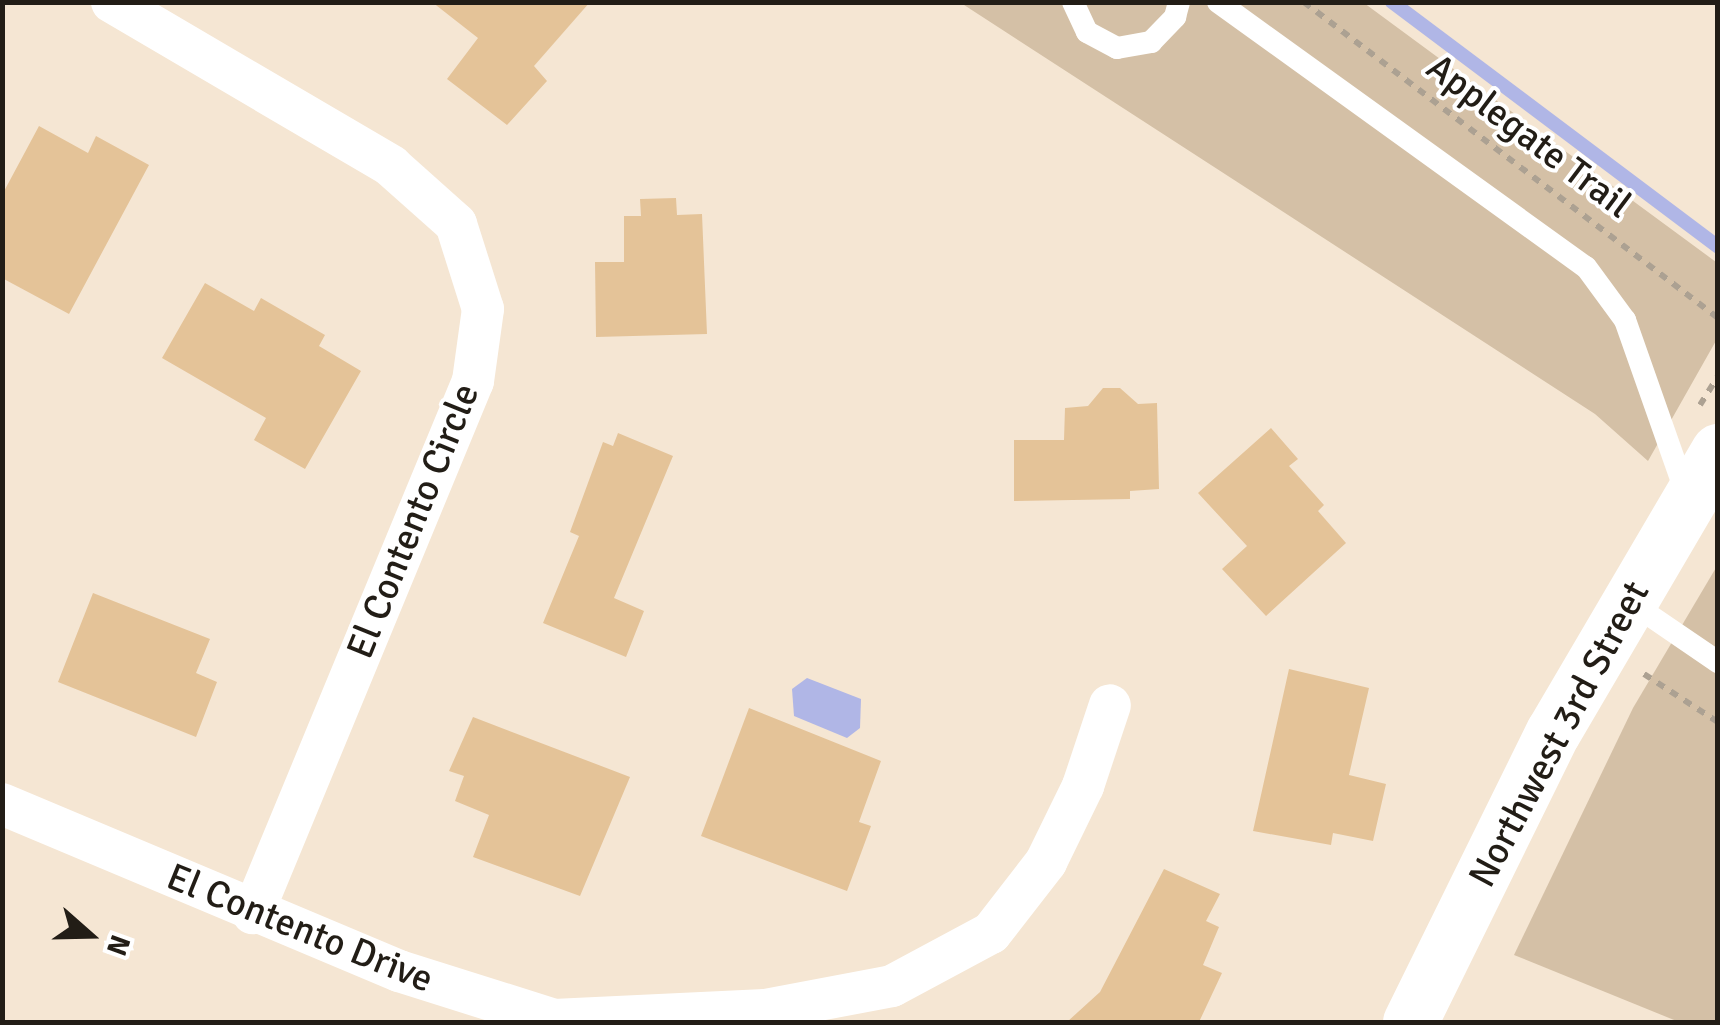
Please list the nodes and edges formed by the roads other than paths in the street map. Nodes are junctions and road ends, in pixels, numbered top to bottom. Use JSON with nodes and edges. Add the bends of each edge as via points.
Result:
{"nodes":[{"id":1,"x":112,"y":2,"type":"edge"},
{"id":2,"x":1073,"y":2,"type":"edge"},
{"id":3,"x":1179,"y":2,"type":"edge"},
{"id":4,"x":1218,"y":2,"type":"edge"},
{"id":5,"x":1718,"y":450,"type":"edge"},
{"id":6,"x":1687,"y":496,"type":"junction"},
{"id":7,"x":1627,"y":600,"type":"junction"},
{"id":8,"x":1718,"y":662,"type":"edge"},
{"id":9,"x":1110,"y":705,"type":"dead end"},
{"id":10,"x":2,"y":804,"type":"edge"},
{"id":11,"x":253,"y":913,"type":"junction"},
{"id":12,"x":1410,"y":1022,"type":"edge"}],
"edges":[{"from":1,"to":11,"type":"street","name":"El Contento Circle","via":[[391,166],[456,224],[482,309],[473,381]]},
{"from":2,"to":3,"type":"lane","via":[[1087,32],[1117,48],[1151,42],[1165,32]]},
{"from":4,"to":6,"type":"lane","via":[[1586,267],[1624,320]]},
{"from":5,"to":6,"type":"street","name":"Northwest 3rd Street"},
{"from":6,"to":7,"type":"street","name":"Northwest 3rd Street"},
{"from":7,"to":8,"type":"lane"},
{"from":7,"to":12,"type":"street","name":"Northwest 3rd Street","via":[[1553,732]]},
{"from":9,"to":11,"type":"street","name":"El Contento Drive","via":[[1083,786],[1035,876],[991,932],[892,986],[766,1010],[554,1020],[400,971]]},
{"from":10,"to":11,"type":"street","name":"El Contento Drive"}]}
